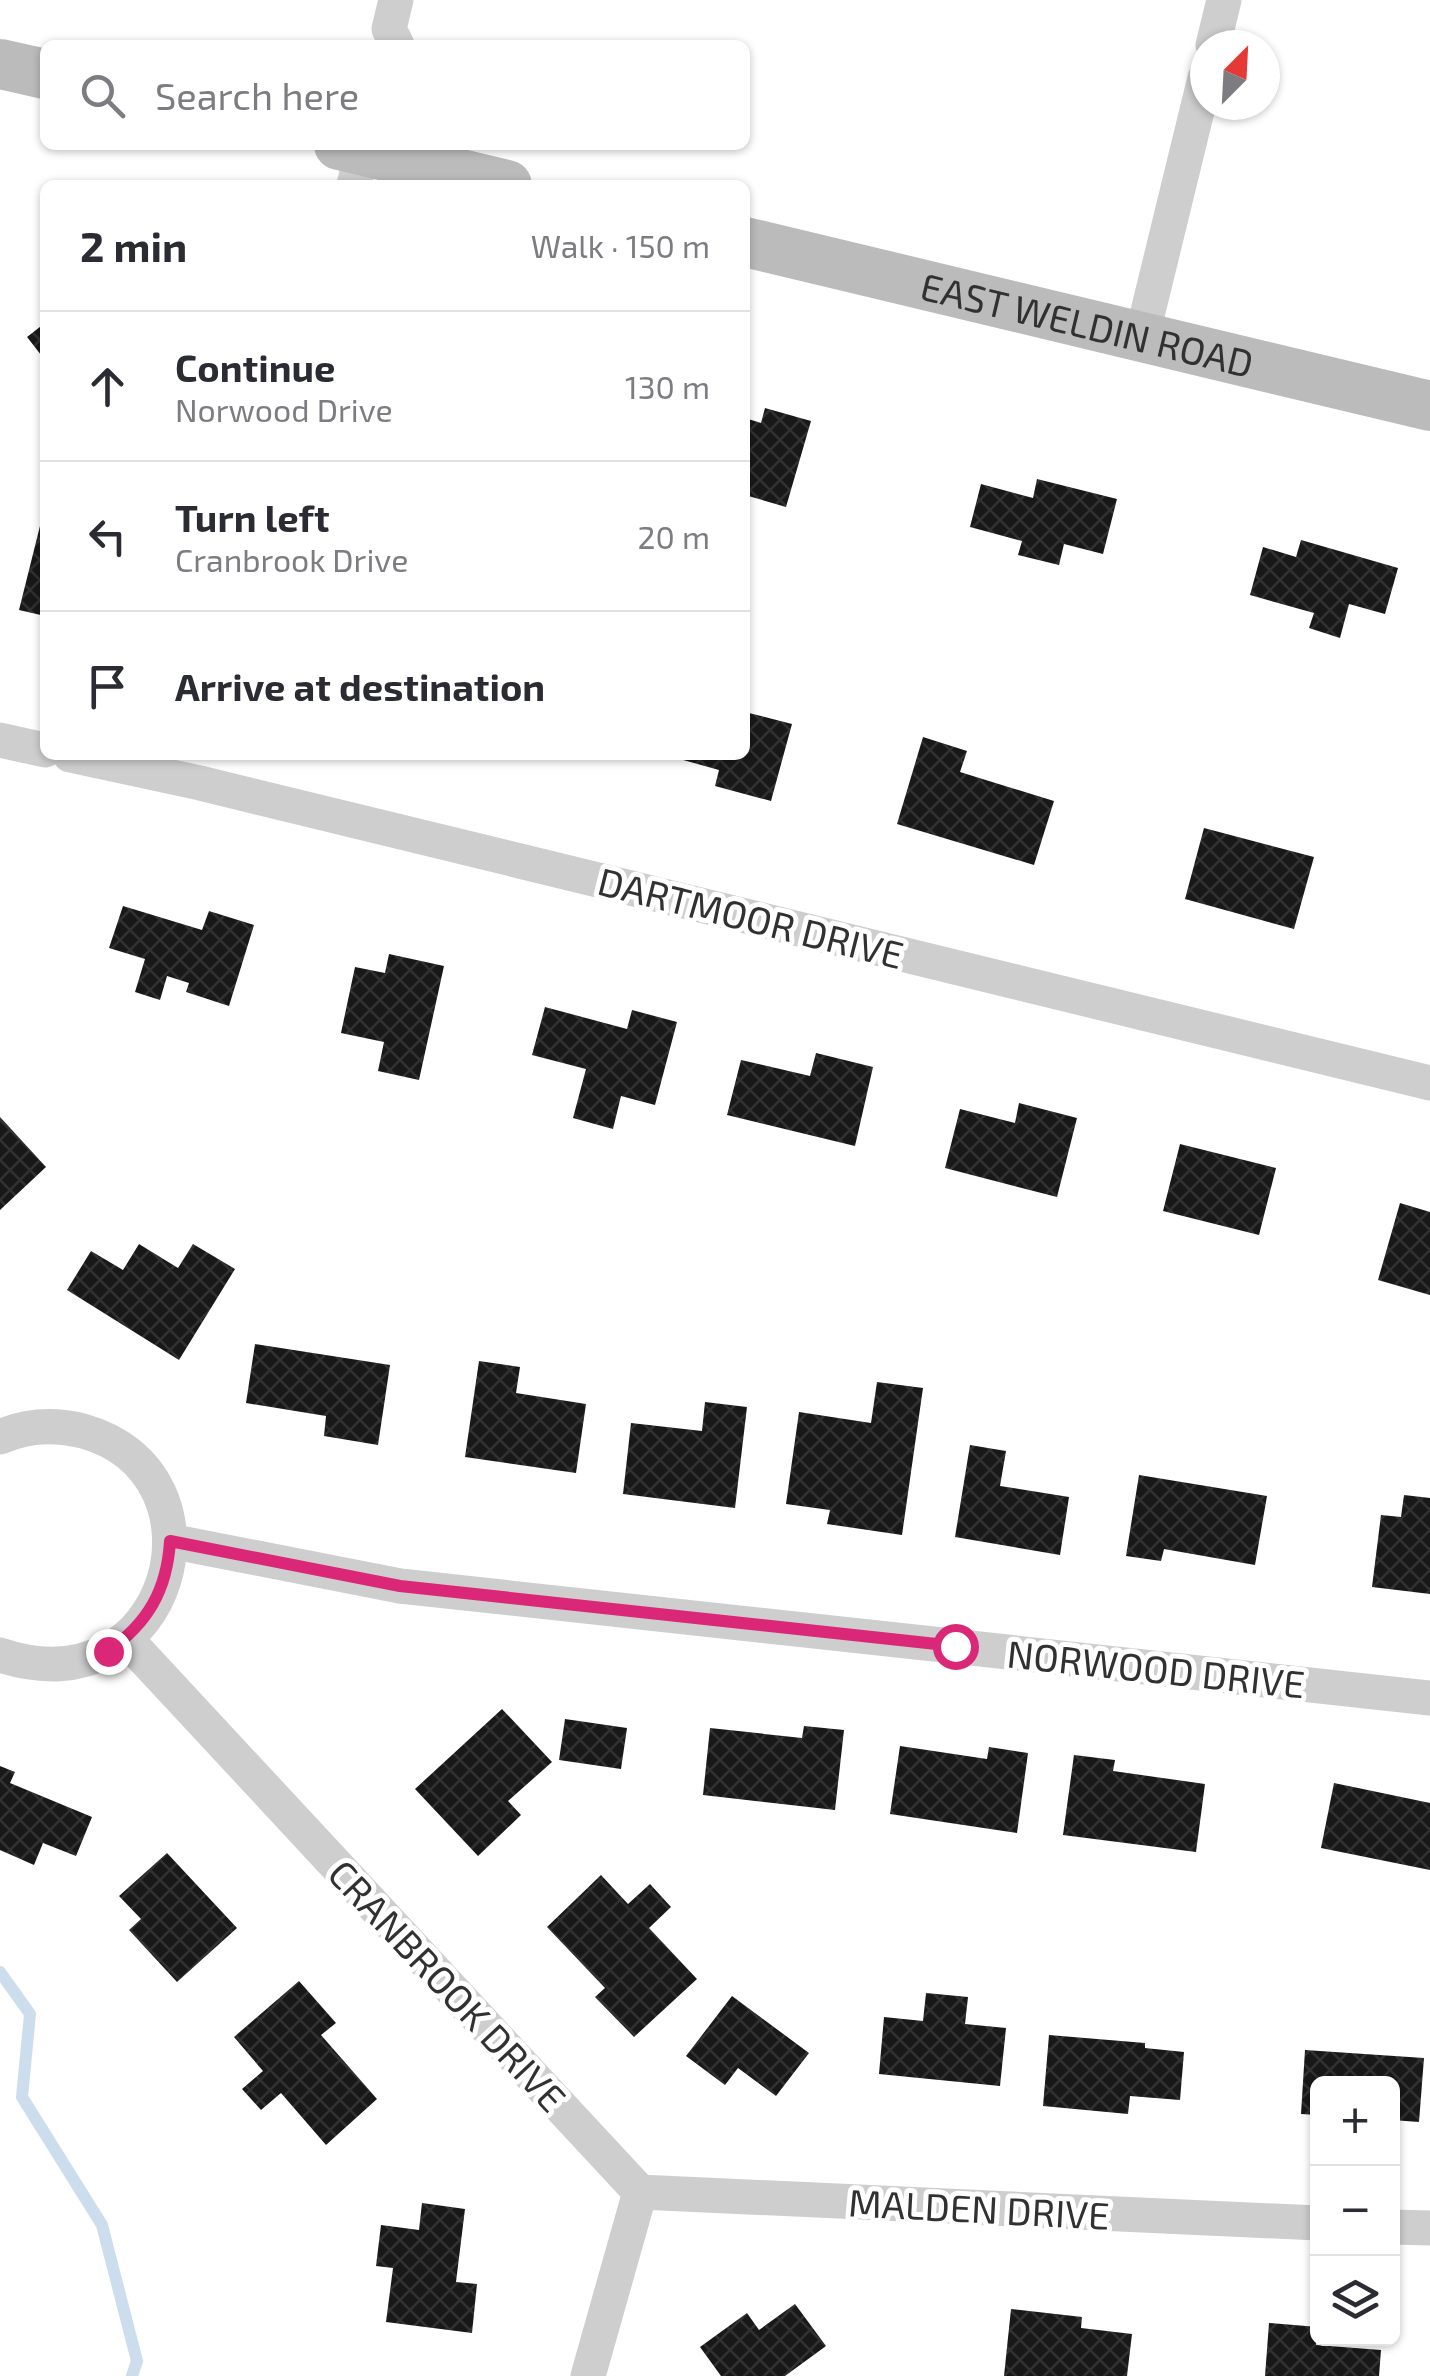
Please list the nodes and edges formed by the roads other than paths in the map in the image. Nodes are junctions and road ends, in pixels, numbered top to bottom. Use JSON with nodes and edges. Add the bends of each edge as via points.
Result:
{"nodes":[{"id":1,"x":1224,"y":0,"type":"edge"},
{"id":2,"x":1217,"y":30,"type":"edge"},
{"id":3,"x":0,"y":64,"type":"edge"},
{"id":4,"x":40,"y":73,"type":"edge"},
{"id":5,"x":1195,"y":120,"type":"edge"},
{"id":6,"x":355,"y":156,"type":"edge"},
{"id":7,"x":481,"y":180,"type":"edge"},
{"id":8,"x":750,"y":243,"type":"edge"},
{"id":9,"x":1142,"y":336,"type":"junction"},
{"id":10,"x":1430,"y":406,"type":"edge"},
{"id":11,"x":0,"y":740,"type":"edge"},
{"id":12,"x":40,"y":749,"type":"edge"},
{"id":13,"x":118,"y":760,"type":"edge"},
{"id":14,"x":204,"y":769,"type":"edge"},
{"id":15,"x":1430,"y":1083,"type":"edge"},
{"id":16,"x":0,"y":1437,"type":"edge"},
{"id":17,"x":170,"y":1541,"type":"junction"},
{"id":18,"x":126,"y":1638,"type":"junction"},
{"id":19,"x":0,"y":1655,"type":"edge"},
{"id":20,"x":1430,"y":1698,"type":"edge"},
{"id":21,"x":640,"y":2192,"type":"junction"},
{"id":22,"x":1310,"y":2223,"type":"edge"},
{"id":23,"x":1400,"y":2226,"type":"edge"},
{"id":24,"x":1430,"y":2228,"type":"edge"},
{"id":25,"x":588,"y":2376,"type":"edge"}],
"edges":[{"from":1,"to":2,"type":"street"},
{"from":3,"to":4,"type":"street"},
{"from":5,"to":9,"type":"street"},
{"from":6,"to":7,"type":"street"},
{"from":8,"to":9,"type":"street","name":"EAST WELDIN ROAD"},
{"from":9,"to":10,"type":"street","name":"EAST WELDIN ROAD"},
{"from":11,"to":12,"type":"street"},
{"from":13,"to":14,"type":"street","name":"DARTMOOR DRIVE"},
{"from":14,"to":15,"type":"street","name":"DARTMOOR DRIVE"},
{"from":16,"to":17,"type":"street","via":[[40,1426],[68,1427],[119,1448],[155,1488]]},
{"from":17,"to":18,"type":"street","via":[[164,1585]]},
{"from":17,"to":20,"type":"street","name":"NORWOOD DRIVE","via":[[400,1586]]},
{"from":18,"to":19,"type":"street","via":[[81,1662],[52,1666]]},
{"from":18,"to":21,"type":"street","name":"CRANBROOK DRIVE"},
{"from":21,"to":22,"type":"street","name":"MALDEN DRIVE"},
{"from":21,"to":25,"type":"street"},
{"from":23,"to":24,"type":"street"}]}
